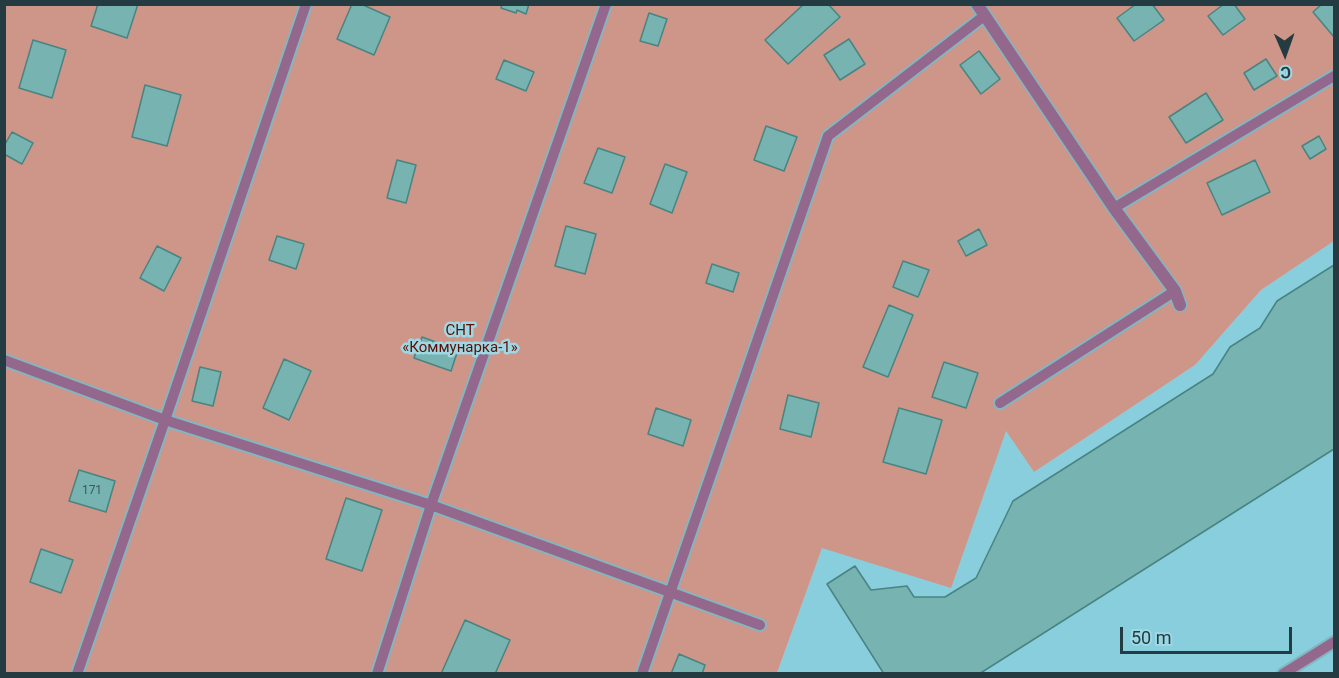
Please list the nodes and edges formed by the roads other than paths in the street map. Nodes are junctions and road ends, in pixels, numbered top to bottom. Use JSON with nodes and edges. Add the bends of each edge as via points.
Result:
{"nodes":[{"id":1,"x":306,"y":4,"type":"edge"},
{"id":2,"x":606,"y":4,"type":"edge"},
{"id":3,"x":981,"y":10,"type":"edge"},
{"id":4,"x":1335,"y":76,"type":"edge"},
{"id":5,"x":1114,"y":208,"type":"junction"},
{"id":6,"x":1175,"y":291,"type":"junction"},
{"id":7,"x":1180,"y":305,"type":"dead end"},
{"id":8,"x":4,"y":360,"type":"edge"},
{"id":9,"x":1000,"y":403,"type":"dead end"},
{"id":10,"x":165,"y":420,"type":"junction"},
{"id":11,"x":431,"y":505,"type":"junction"},
{"id":12,"x":670,"y":593,"type":"junction"},
{"id":13,"x":760,"y":625,"type":"dead end"},
{"id":14,"x":1335,"y":642,"type":"edge"},
{"id":15,"x":77,"y":674,"type":"edge"},
{"id":16,"x":377,"y":674,"type":"edge"},
{"id":17,"x":642,"y":674,"type":"edge"},
{"id":18,"x":1283,"y":674,"type":"edge"}],
"edges":[{"from":1,"to":10,"type":"lane"},
{"from":2,"to":11,"type":"lane"},
{"from":3,"to":5,"type":"street"},
{"from":3,"to":12,"type":"lane","via":[[828,136]]},
{"from":4,"to":5,"type":"lane"},
{"from":5,"to":6,"type":"street"},
{"from":6,"to":7,"type":"street"},
{"from":6,"to":9,"type":"lane"},
{"from":8,"to":10,"type":"lane"},
{"from":10,"to":11,"type":"lane"},
{"from":10,"to":15,"type":"lane"},
{"from":11,"to":12,"type":"lane"},
{"from":11,"to":16,"type":"lane"},
{"from":12,"to":13,"type":"lane"},
{"from":12,"to":17,"type":"lane"},
{"from":14,"to":18,"type":"lane"}]}
